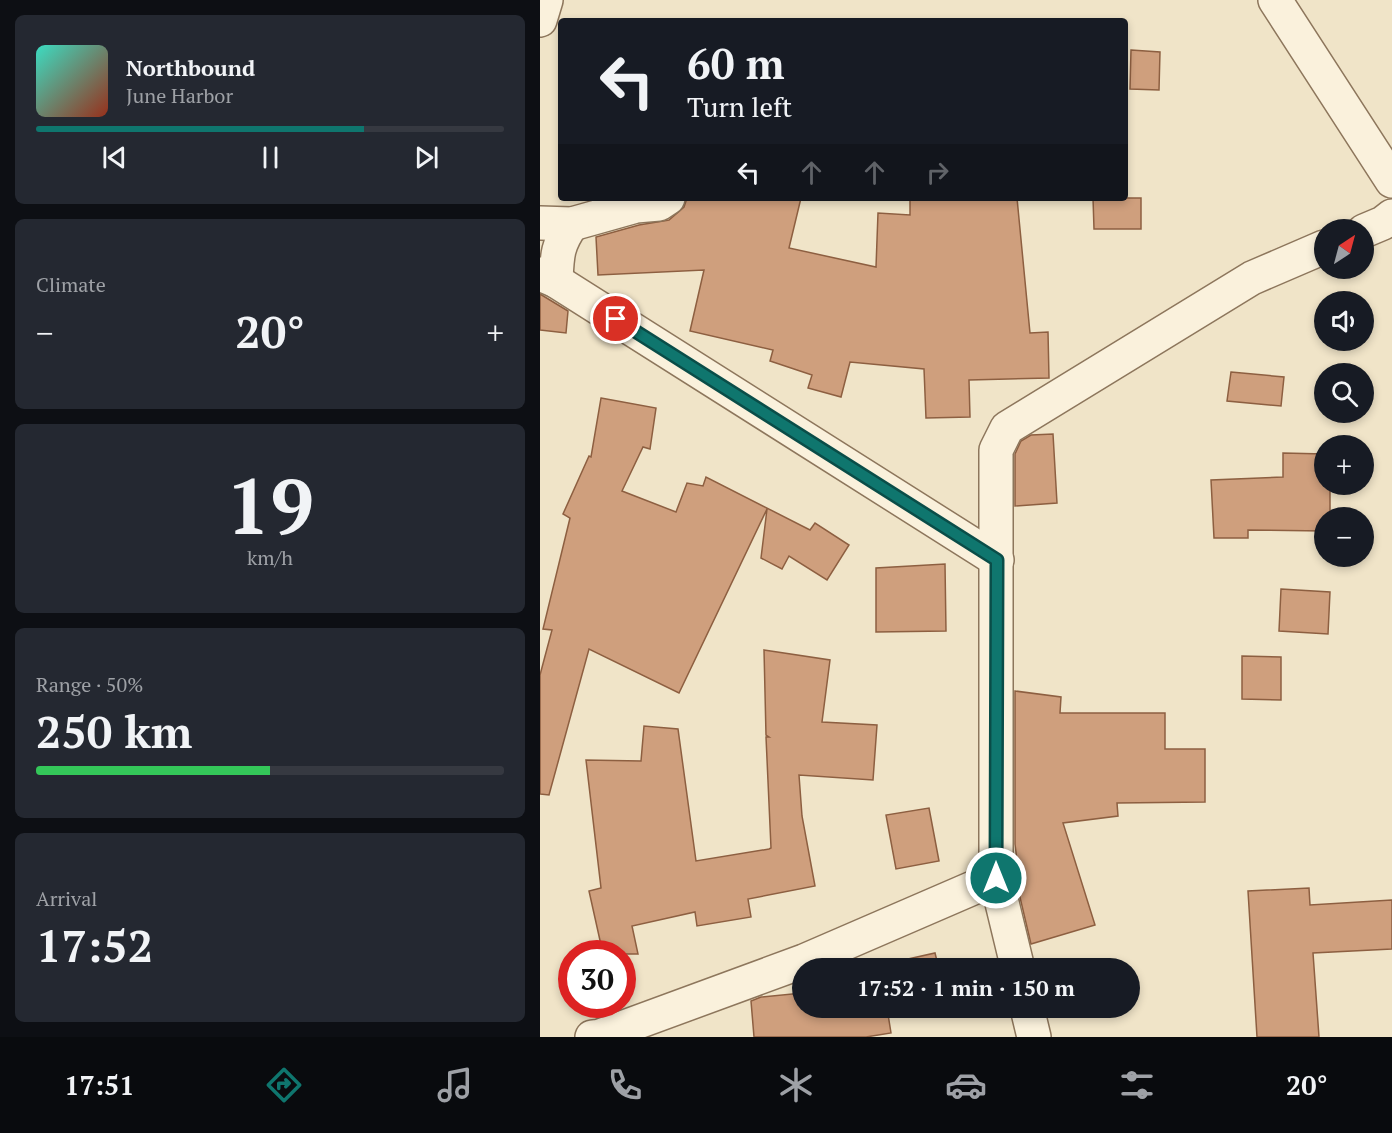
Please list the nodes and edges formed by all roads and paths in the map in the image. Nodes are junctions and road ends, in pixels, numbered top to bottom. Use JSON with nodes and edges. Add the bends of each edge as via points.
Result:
{"nodes":[{"id":1,"x":546,"y":0,"type":"edge"},
{"id":2,"x":1275,"y":0,"type":"edge"},
{"id":3,"x":540,"y":20,"type":"edge"},
{"id":4,"x":1392,"y":181,"type":"edge"},
{"id":5,"x":664,"y":201,"type":"edge"},
{"id":6,"x":1392,"y":216,"type":"edge"},
{"id":7,"x":556,"y":224,"type":"edge"},
{"id":8,"x":1374,"y":227,"type":"edge"},
{"id":9,"x":1314,"y":251,"type":"edge"},
{"id":10,"x":548,"y":277,"type":"edge"},
{"id":11,"x":997,"y":560,"type":"junction"},
{"id":12,"x":996,"y":878,"type":"junction"},
{"id":13,"x":1015,"y":958,"type":"edge"},
{"id":14,"x":1029,"y":1018,"type":"edge"},
{"id":15,"x":592,"y":1037,"type":"edge"},
{"id":16,"x":1034,"y":1037,"type":"edge"}],
"edges":[{"from":1,"to":3,"type":"street"},
{"from":2,"to":4,"type":"street"},
{"from":5,"to":7,"type":"street"},
{"from":6,"to":8,"type":"street"},
{"from":7,"to":10,"type":"street","via":[[561,240]]},
{"from":9,"to":11,"type":"street","via":[[1252,278],[1007,428],[996,450]]},
{"from":10,"to":11,"type":"street"},
{"from":11,"to":12,"type":"street"},
{"from":12,"to":13,"type":"street"},
{"from":12,"to":15,"type":"street","via":[[804,961]]},
{"from":14,"to":16,"type":"street"}]}
